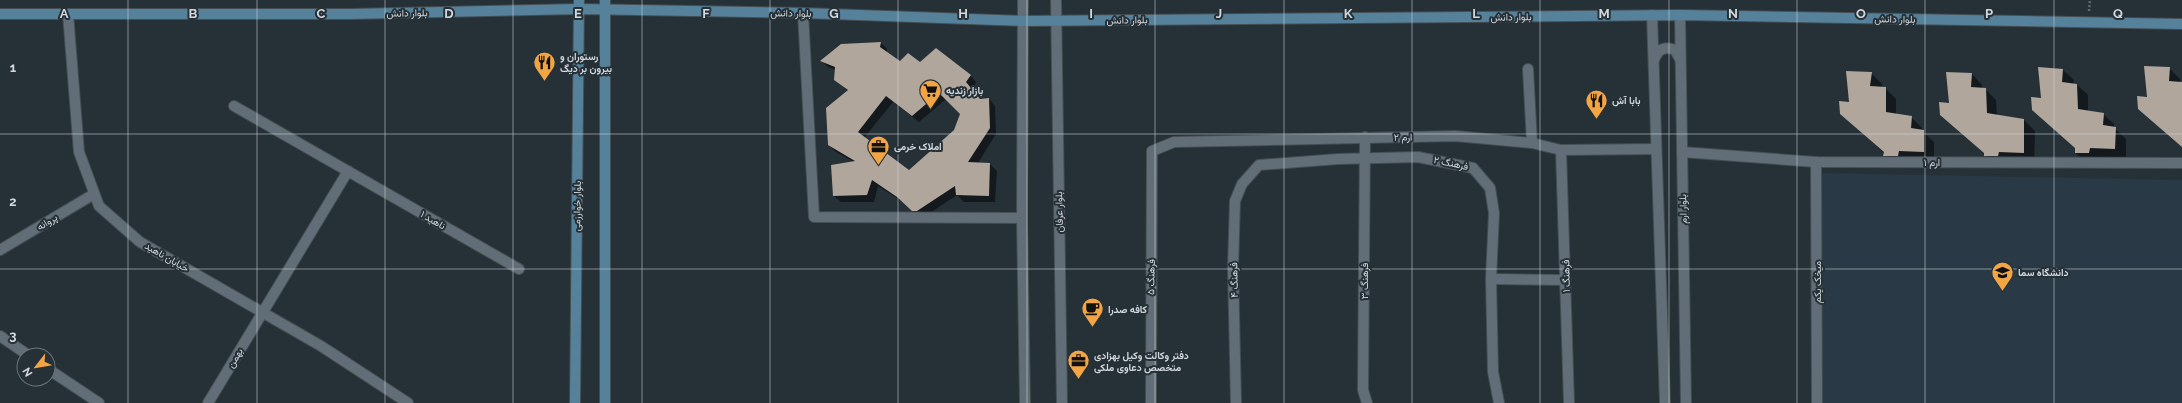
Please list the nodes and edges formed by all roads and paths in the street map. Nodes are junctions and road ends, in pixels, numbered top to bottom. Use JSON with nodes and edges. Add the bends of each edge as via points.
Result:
{"nodes":[{"id":1,"x":605,"y":0,"type":"edge"},
{"id":2,"x":1023,"y":0,"type":"edge"},
{"id":3,"x":1056,"y":0,"type":"edge"},
{"id":4,"x":579,"y":5,"type":"edge"},
{"id":5,"x":605,"y":10,"type":"junction"},
{"id":6,"x":804,"y":13,"type":"junction"},
{"id":7,"x":0,"y":14,"type":"edge"},
{"id":8,"x":68,"y":14,"type":"junction"},
{"id":9,"x":1652,"y":15,"type":"junction"},
{"id":10,"x":1680,"y":15,"type":"junction"},
{"id":11,"x":1023,"y":21,"type":"junction"},
{"id":12,"x":1056,"y":21,"type":"junction"},
{"id":13,"x":2182,"y":24,"type":"edge"},
{"id":14,"x":1654,"y":60,"type":"junction"},
{"id":15,"x":1681,"y":63,"type":"junction"},
{"id":16,"x":1528,"y":69,"type":"dead end"},
{"id":17,"x":234,"y":106,"type":"dead end"},
{"id":18,"x":1365,"y":137,"type":"junction"},
{"id":19,"x":1532,"y":143,"type":"junction"},
{"id":20,"x":1656,"y":149,"type":"junction"},
{"id":21,"x":1561,"y":150,"type":"junction"},
{"id":22,"x":1152,"y":151,"type":"joint"},
{"id":23,"x":1682,"y":152,"type":"junction"},
{"id":24,"x":1365,"y":158,"type":"junction"},
{"id":25,"x":1816,"y":162,"type":"junction"},
{"id":26,"x":2182,"y":163,"type":"edge"},
{"id":27,"x":1259,"y":166,"type":"joint"},
{"id":28,"x":348,"y":171,"type":"junction"},
{"id":29,"x":94,"y":194,"type":"junction"},
{"id":30,"x":1022,"y":218,"type":"junction"},
{"id":31,"x":0,"y":250,"type":"edge"},
{"id":32,"x":519,"y":269,"type":"dead end"},
{"id":33,"x":1491,"y":279,"type":"junction"},
{"id":34,"x":1566,"y":280,"type":"junction"},
{"id":35,"x":262,"y":312,"type":"junction"},
{"id":36,"x":0,"y":336,"type":"edge"},
{"id":37,"x":16,"y":347,"type":"edge"},
{"id":38,"x":56,"y":374,"type":"edge"},
{"id":39,"x":99,"y":403,"type":"edge"},
{"id":40,"x":208,"y":403,"type":"edge"},
{"id":41,"x":408,"y":403,"type":"edge"},
{"id":42,"x":575,"y":403,"type":"edge"},
{"id":43,"x":605,"y":403,"type":"edge"},
{"id":44,"x":1025,"y":403,"type":"edge"},
{"id":45,"x":1062,"y":403,"type":"edge"},
{"id":46,"x":1151,"y":403,"type":"edge"},
{"id":47,"x":1236,"y":403,"type":"edge"},
{"id":48,"x":1367,"y":403,"type":"edge"},
{"id":49,"x":1499,"y":403,"type":"edge"},
{"id":50,"x":1569,"y":403,"type":"edge"},
{"id":51,"x":1665,"y":403,"type":"edge"},
{"id":52,"x":1686,"y":403,"type":"edge"},
{"id":53,"x":1817,"y":403,"type":"edge"}],
"edges":[{"from":1,"to":5,"type":"main road"},
{"from":2,"to":11,"type":"street"},
{"from":3,"to":12,"type":"street","name":"بلوار عرفان"},
{"from":4,"to":5,"type":"main road","name":"بلوار دانش"},
{"from":4,"to":8,"type":"main road","name":"بلوار دانش","via":[[351,14]]},
{"from":4,"to":42,"type":"main road","name":"بلوار خوارزمی"},
{"from":5,"to":6,"type":"main road","name":"بلوار دانش"},
{"from":5,"to":43,"type":"main road"},
{"from":6,"to":11,"type":"main road","name":"بلوار دانش"},
{"from":6,"to":30,"type":"street","via":[[814,217]]},
{"from":7,"to":8,"type":"main road","name":"بلوار دانش"},
{"from":8,"to":29,"type":"street","name":"خیابان ناهید","via":[[79,152]]},
{"from":9,"to":10,"type":"main road","name":"بلوار دانش"},
{"from":9,"to":12,"type":"main road","name":"بلوار دانش"},
{"from":9,"to":14,"type":"street"},
{"from":10,"to":13,"type":"main road","name":"بلوار دانش"},
{"from":10,"to":15,"type":"street","name":"بلوار ارم"},
{"from":11,"to":12,"type":"main road","name":"بلوار دانش"},
{"from":11,"to":30,"type":"street"},
{"from":12,"to":45,"type":"street","name":"بلوار عرفان"},
{"from":14,"to":15,"type":"street","via":[[1656,53],[1662,48],[1669,47],[1680,56]]},
{"from":14,"to":20,"type":"street"},
{"from":15,"to":23,"type":"street","name":"بلوار ارم"},
{"from":16,"to":19,"type":"street"},
{"from":17,"to":28,"type":"street","name":"ناهید ۱"},
{"from":18,"to":19,"type":"street","name":"ارم ۲","via":[[1455,136]]},
{"from":18,"to":22,"type":"street","name":"ارم ۲","via":[[1174,142]]},
{"from":18,"to":24,"type":"street","name":"فرهنگ ۳"},
{"from":19,"to":21,"type":"street","name":"ارم ۲"},
{"from":20,"to":21,"type":"street","name":"ارم ۲"},
{"from":20,"to":51,"type":"street"},
{"from":21,"to":34,"type":"street","name":"فرهنگ ۱"},
{"from":22,"to":46,"type":"street","name":"فرهنگ ۵"},
{"from":23,"to":25,"type":"street","name":"ارم ۱"},
{"from":23,"to":52,"type":"street","name":"بلوار ارم"},
{"from":24,"to":27,"type":"street","name":"فرهنگ ۲"},
{"from":24,"to":33,"type":"street","name":"فرهنگ ۲","via":[[1418,157],[1473,168],[1490,188],[1494,213]]},
{"from":24,"to":48,"type":"street","name":"فرهنگ ۳","via":[[1363,390]]},
{"from":25,"to":26,"type":"street","name":"ارم ۱"},
{"from":25,"to":53,"type":"street","name":"میخک یکم"},
{"from":27,"to":47,"type":"street","name":"فرهنگ ۴","via":[[1242,184],[1235,200],[1233,268]]},
{"from":28,"to":32,"type":"street","name":"ناهید ۱"},
{"from":28,"to":35,"type":"street"},
{"from":29,"to":31,"type":"street","name":"پروانه"},
{"from":29,"to":35,"type":"street","name":"خیابان ناهید","via":[[99,206],[140,242]]},
{"from":30,"to":44,"type":"street"},
{"from":33,"to":34,"type":"street"},
{"from":33,"to":49,"type":"street","name":"فرهنگ ۲","via":[[1493,372]]},
{"from":34,"to":50,"type":"street","name":"فرهنگ ۱"},
{"from":35,"to":40,"type":"street","name":"بهمن"},
{"from":35,"to":41,"type":"street","name":"خیابان ناهید","via":[[321,346]]},
{"from":36,"to":37,"type":"street"},
{"from":38,"to":39,"type":"street"}]}
